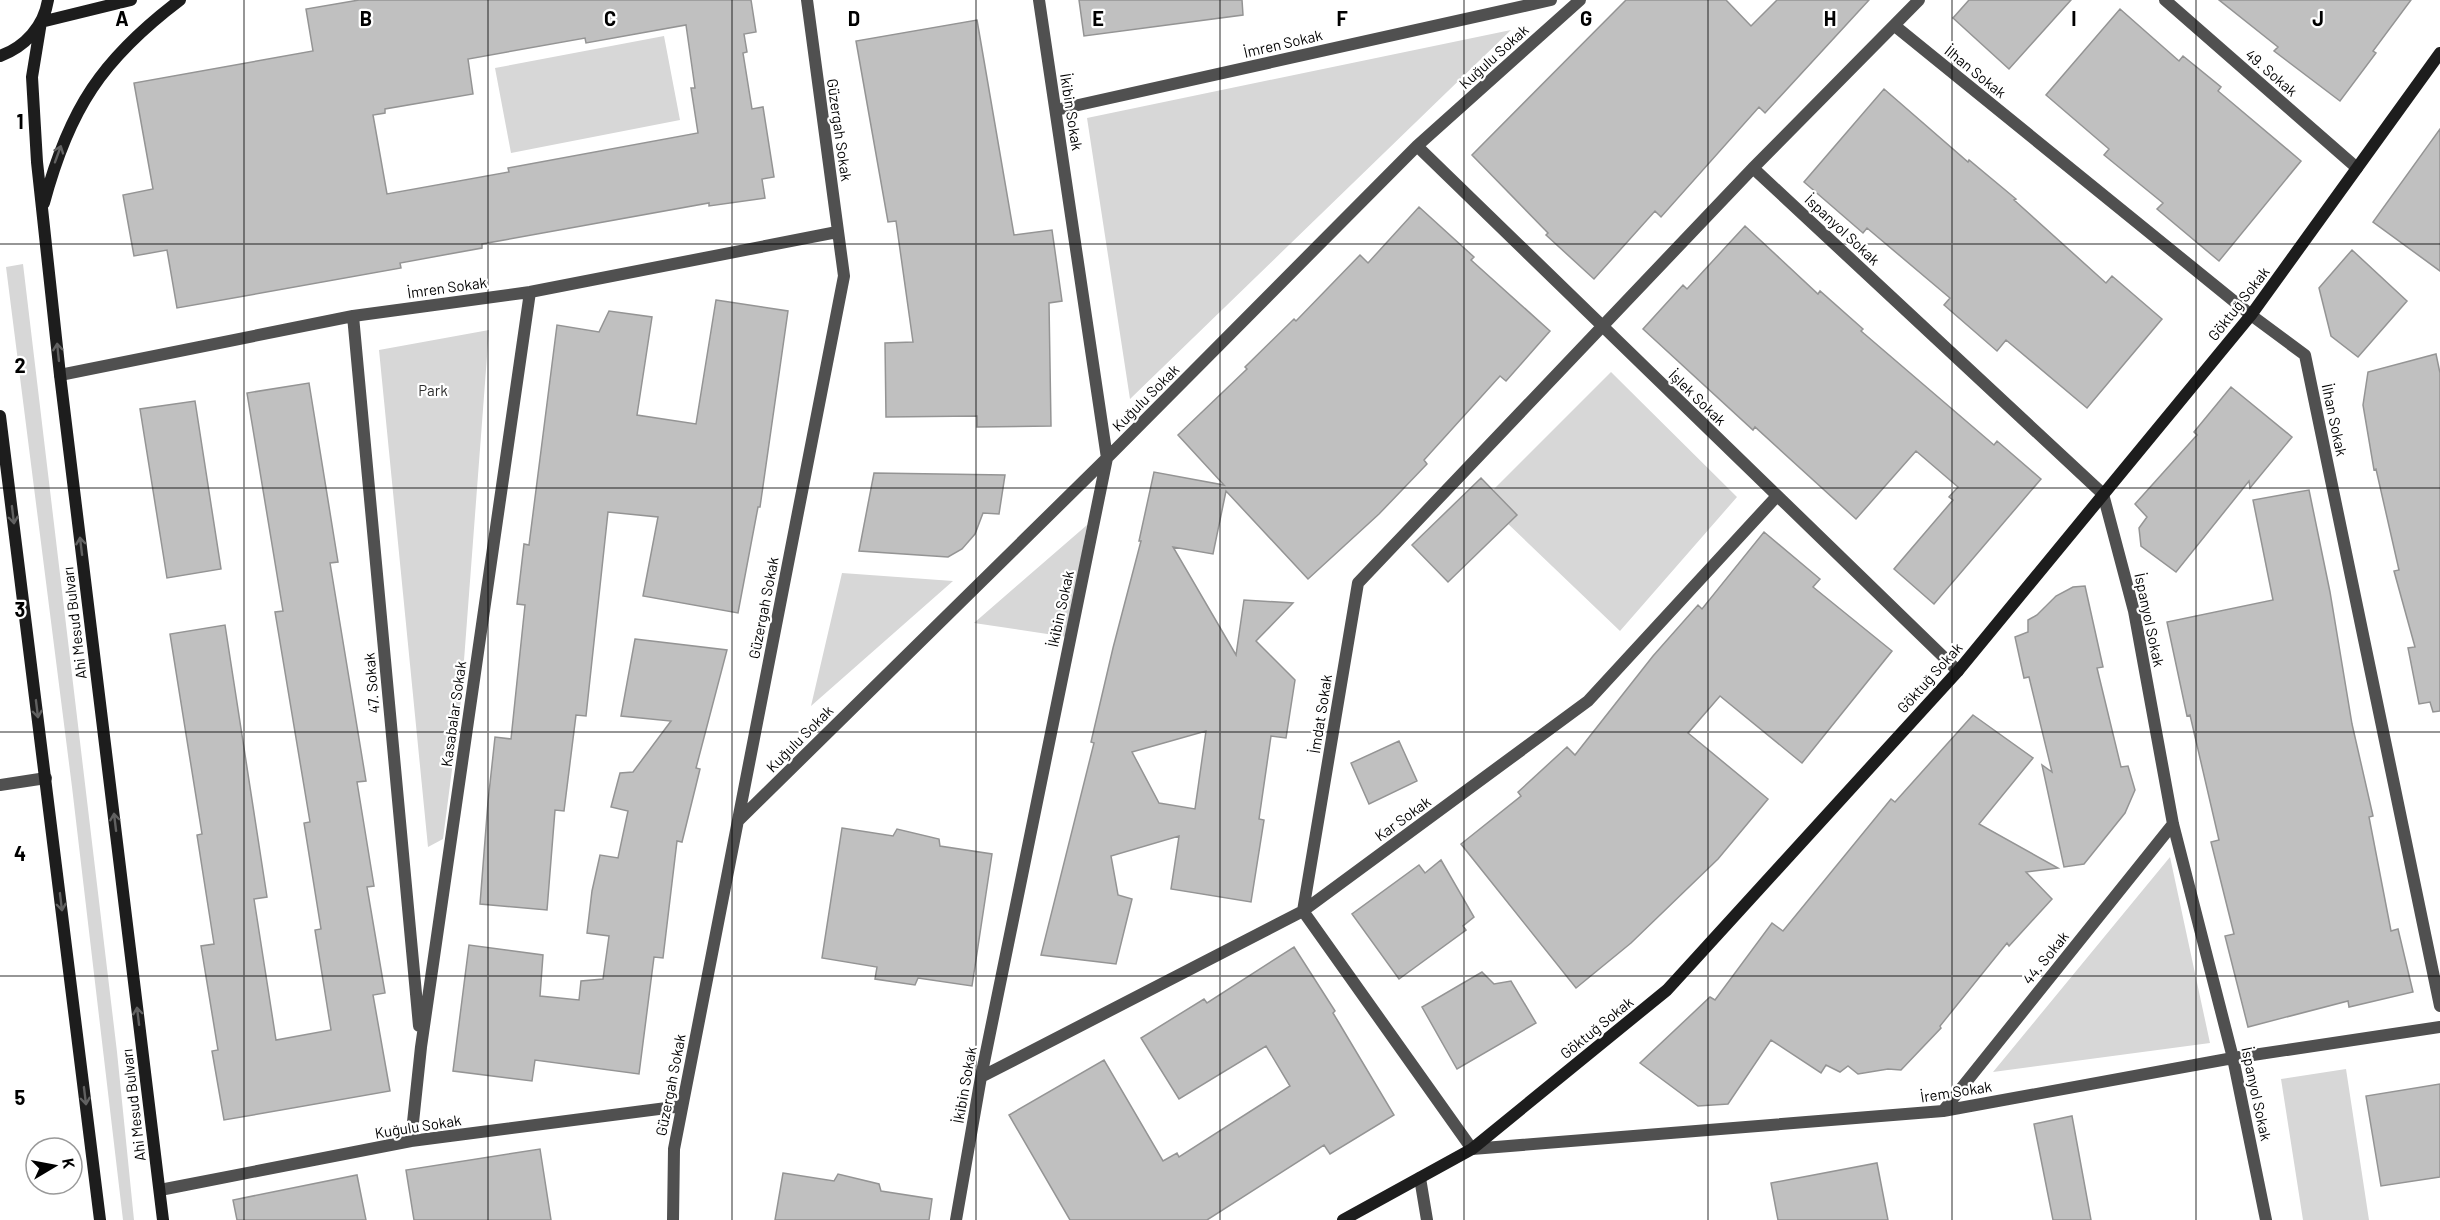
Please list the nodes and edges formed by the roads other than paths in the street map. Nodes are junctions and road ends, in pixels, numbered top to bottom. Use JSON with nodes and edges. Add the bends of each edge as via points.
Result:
{"nodes":[{"id":1,"x":48,"y":0,"type":"edge"},
{"id":2,"x":131,"y":0,"type":"edge"},
{"id":3,"x":180,"y":0,"type":"edge"},
{"id":4,"x":807,"y":0,"type":"edge"},
{"id":5,"x":1039,"y":0,"type":"edge"},
{"id":6,"x":1551,"y":0,"type":"edge"},
{"id":7,"x":1580,"y":0,"type":"edge"},
{"id":8,"x":1919,"y":0,"type":"edge"},
{"id":9,"x":2165,"y":0,"type":"edge"},
{"id":10,"x":41,"y":22,"type":"junction"},
{"id":11,"x":1895,"y":26,"type":"junction"},
{"id":12,"x":2440,"y":53,"type":"edge"},
{"id":13,"x":0,"y":56,"type":"edge"},
{"id":14,"x":1056,"y":110,"type":"junction"},
{"id":15,"x":1417,"y":146,"type":"junction"},
{"id":16,"x":1753,"y":168,"type":"junction"},
{"id":17,"x":2357,"y":168,"type":"junction"},
{"id":18,"x":42,"y":210,"type":"junction"},
{"id":19,"x":837,"y":232,"type":"junction"},
{"id":20,"x":530,"y":292,"type":"junction"},
{"id":21,"x":2251,"y":315,"type":"junction"},
{"id":22,"x":353,"y":316,"type":"junction"},
{"id":23,"x":1602,"y":327,"type":"junction"},
{"id":24,"x":60,"y":375,"type":"junction"},
{"id":25,"x":0,"y":416,"type":"edge"},
{"id":26,"x":1107,"y":458,"type":"junction"},
{"id":27,"x":2103,"y":494,"type":"junction"},
{"id":28,"x":1777,"y":496,"type":"junction"},
{"id":29,"x":1958,"y":671,"type":"junction"},
{"id":30,"x":46,"y":778,"type":"junction"},
{"id":31,"x":0,"y":785,"type":"edge"},
{"id":32,"x":738,"y":821,"type":"junction"},
{"id":33,"x":2173,"y":824,"type":"junction"},
{"id":34,"x":1303,"y":911,"type":"junction"},
{"id":35,"x":2440,"y":1005,"type":"edge"},
{"id":36,"x":2440,"y":1028,"type":"edge"},
{"id":37,"x":421,"y":1047,"type":"junction"},
{"id":38,"x":2234,"y":1058,"type":"junction"},
{"id":39,"x":981,"y":1077,"type":"junction"},
{"id":40,"x":682,"y":1106,"type":"junction"},
{"id":41,"x":1943,"y":1111,"type":"junction"},
{"id":42,"x":411,"y":1141,"type":"junction"},
{"id":43,"x":1472,"y":1149,"type":"junction"},
{"id":44,"x":1420,"y":1178,"type":"junction"},
{"id":45,"x":160,"y":1190,"type":"junction"},
{"id":46,"x":100,"y":1220,"type":"edge"},
{"id":47,"x":163,"y":1220,"type":"edge"},
{"id":48,"x":672,"y":1220,"type":"edge"},
{"id":49,"x":956,"y":1220,"type":"edge"},
{"id":50,"x":1343,"y":1220,"type":"edge"},
{"id":51,"x":1427,"y":1220,"type":"edge"},
{"id":52,"x":2266,"y":1220,"type":"edge"}],
"edges":[{"from":1,"to":10,"type":"main road","name":"Ahi Mesud Bulvarı"},
{"from":2,"to":10,"type":"main road"},
{"from":18,"to":3,"type":"main road","one_way":true,"via":[[66,133],[89,91],[126,46]]},
{"from":4,"to":19,"type":"street","name":"Güzergah Sokak"},
{"from":5,"to":14,"type":"street","name":"İkibin Sokak"},
{"from":6,"to":14,"type":"street","name":"İmren Sokak"},
{"from":7,"to":15,"type":"street","name":"Kuğulu Sokak"},
{"from":8,"to":11,"type":"street","name":"İmdat Sokak"},
{"from":9,"to":17,"type":"street","name":"49. Sokak"},
{"from":10,"to":13,"type":"main road","name":"Ahi Mesud Bulvarı","via":[[18,48]]},
{"from":10,"to":18,"type":"main road","name":"Ahi Mesud Bulvarı","via":[[32,98]]},
{"from":11,"to":16,"type":"street","name":"İmdat Sokak"},
{"from":11,"to":21,"type":"street","name":"İlhan Sokak"},
{"from":12,"to":17,"type":"main road","name":"Göktuğ Sokak"},
{"from":14,"to":26,"type":"street","name":"İkibin Sokak"},
{"from":15,"to":23,"type":"street","name":"İşlek Sokak"},
{"from":15,"to":26,"type":"street","name":"Kuğulu Sokak"},
{"from":16,"to":23,"type":"street","name":"İmdat Sokak"},
{"from":16,"to":27,"type":"street","name":"İspanyol Sokak"},
{"from":17,"to":21,"type":"main road","name":"Göktuğ Sokak"},
{"from":24,"to":18,"type":"main road","name":"Ahi Mesud Bulvarı","one_way":true},
{"from":19,"to":20,"type":"street","name":"İmren Sokak"},
{"from":19,"to":32,"type":"street","name":"Güzergah Sokak","via":[[844,276]]},
{"from":20,"to":22,"type":"street","name":"İmren Sokak"},
{"from":20,"to":37,"type":"street","name":"Kasabalar Sokak"},
{"from":21,"to":27,"type":"main road","name":"Göktuğ Sokak"},
{"from":21,"to":35,"type":"street","name":"İlhan Sokak","via":[[2305,355]]},
{"from":22,"to":24,"type":"street","name":"İmren Sokak"},
{"from":22,"to":37,"type":"street","name":"47. Sokak"},
{"from":23,"to":28,"type":"street","name":"İşlek Sokak"},
{"from":23,"to":34,"type":"street","name":"İmdat Sokak","via":[[1358,583]]},
{"from":45,"to":24,"type":"main road","name":"Ahi Mesud Bulvarı","one_way":true},
{"from":25,"to":30,"type":"main road","one_way":true},
{"from":26,"to":32,"type":"street","name":"Kuğulu Sokak"},
{"from":26,"to":39,"type":"street","name":"İkibin Sokak"},
{"from":27,"to":29,"type":"main road","name":"Göktuğ Sokak"},
{"from":27,"to":33,"type":"street","name":"İspanyol Sokak","via":[[2134,611]]},
{"from":28,"to":29,"type":"street","name":"İşlek Sokak"},
{"from":28,"to":34,"type":"street","name":"Kar Sokak","via":[[1588,701]]},
{"from":29,"to":43,"type":"main road","name":"Göktuğ Sokak","via":[[1667,990]]},
{"from":30,"to":31,"type":"street"},
{"from":30,"to":46,"type":"main road","one_way":true},
{"from":32,"to":40,"type":"street","name":"Güzergah Sokak"},
{"from":33,"to":38,"type":"street","name":"İspanyol Sokak"},
{"from":33,"to":41,"type":"street","name":"44. Sokak"},
{"from":34,"to":39,"type":"street","name":"Kar Sokak"},
{"from":34,"to":43,"type":"street"},
{"from":36,"to":38,"type":"street","name":"İrem Sokak"},
{"from":37,"to":42,"type":"street","name":"Kasabalar Sokak"},
{"from":38,"to":41,"type":"street","name":"İrem Sokak"},
{"from":38,"to":52,"type":"street","name":"İspanyol Sokak"},
{"from":39,"to":49,"type":"street","name":"İkibin Sokak"},
{"from":40,"to":42,"type":"street","name":"Kuğulu Sokak"},
{"from":40,"to":48,"type":"street","name":"Güzergah Sokak","via":[[674,1149]]},
{"from":41,"to":43,"type":"street","name":"İrem Sokak"},
{"from":42,"to":45,"type":"street","name":"Kuğulu Sokak"},
{"from":43,"to":44,"type":"main road","name":"Göktuğ Sokak"},
{"from":44,"to":50,"type":"main road","name":"Göktuğ Sokak"},
{"from":44,"to":51,"type":"street"},
{"from":45,"to":47,"type":"main road","name":"Ahi Mesud Bulvarı"}]}
